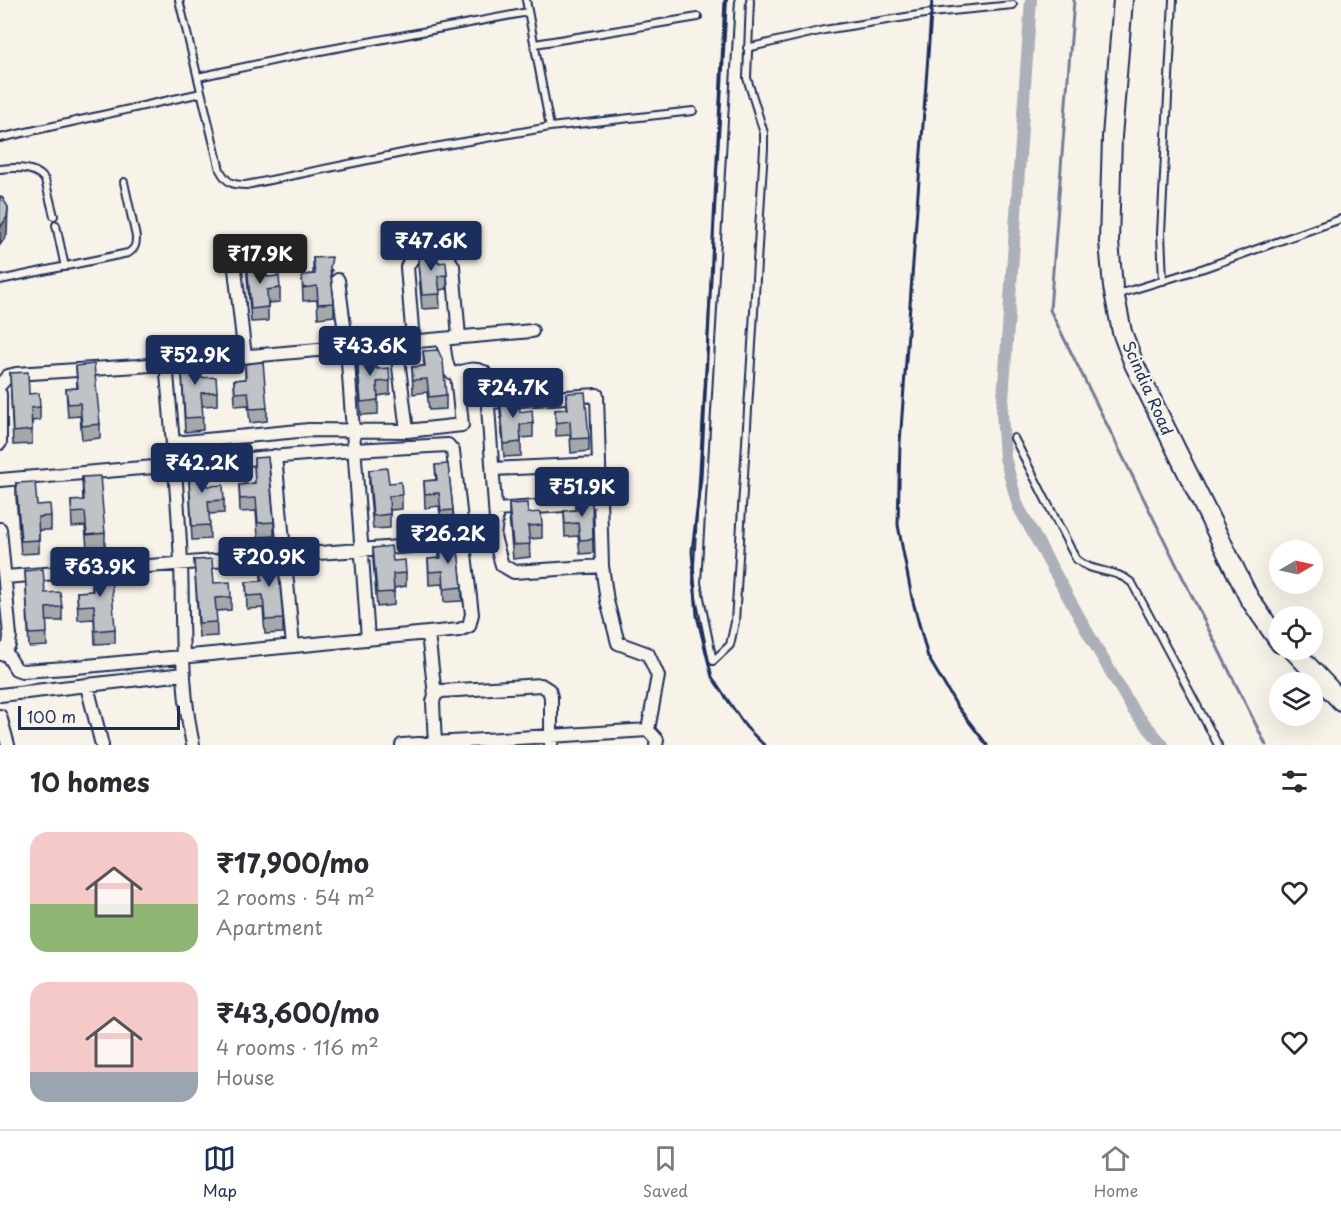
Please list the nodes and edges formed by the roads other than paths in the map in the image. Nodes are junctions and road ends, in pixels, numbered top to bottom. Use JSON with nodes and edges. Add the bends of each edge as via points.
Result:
{"nodes":[{"id":1,"x":179,"y":0,"type":"edge"},
{"id":2,"x":526,"y":0,"type":"edge"},
{"id":3,"x":731,"y":0,"type":"edge"},
{"id":4,"x":750,"y":0,"type":"edge"},
{"id":5,"x":1123,"y":0,"type":"edge"},
{"id":6,"x":1131,"y":0,"type":"edge"},
{"id":7,"x":1173,"y":0,"type":"edge"},
{"id":8,"x":1013,"y":4,"type":"dead end"},
{"id":9,"x":528,"y":12,"type":"junction"},
{"id":10,"x":698,"y":17,"type":"dead end"},
{"id":11,"x":535,"y":44,"type":"junction"},
{"id":12,"x":747,"y":48,"type":"junction"},
{"id":13,"x":198,"y":77,"type":"junction"},
{"id":14,"x":201,"y":93,"type":"junction"},
{"id":15,"x":693,"y":111,"type":"dead end"},
{"id":16,"x":550,"y":127,"type":"junction"},
{"id":17,"x":0,"y":138,"type":"edge"},
{"id":18,"x":0,"y":169,"type":"edge"},
{"id":19,"x":124,"y":182,"type":"dead end"},
{"id":20,"x":54,"y":216,"type":"dead end"},
{"id":21,"x":1341,"y":219,"type":"edge"},
{"id":22,"x":56,"y":225,"type":"dead end"},
{"id":23,"x":65,"y":267,"type":"junction"},
{"id":24,"x":235,"y":269,"type":"dead end"},
{"id":25,"x":0,"y":280,"type":"edge"},
{"id":26,"x":338,"y":280,"type":"dead end"},
{"id":27,"x":1163,"y":281,"type":"junction"},
{"id":28,"x":1122,"y":293,"type":"junction"},
{"id":29,"x":532,"y":331,"type":"dead end"},
{"id":30,"x":459,"y":338,"type":"junction"},
{"id":31,"x":443,"y":339,"type":"junction"},
{"id":32,"x":413,"y":342,"type":"junction"},
{"id":33,"x":396,"y":343,"type":"junction"},
{"id":34,"x":347,"y":348,"type":"junction"},
{"id":35,"x":245,"y":357,"type":"junction"},
{"id":36,"x":166,"y":363,"type":"junction"},
{"id":37,"x":456,"y":374,"type":"junction"},
{"id":38,"x":0,"y":385,"type":"edge"},
{"id":39,"x":0,"y":394,"type":"edge"},
{"id":40,"x":488,"y":402,"type":"junction"},
{"id":41,"x":354,"y":431,"type":"junction"},
{"id":42,"x":407,"y":431,"type":"junction"},
{"id":43,"x":1014,"y":438,"type":"dead end"},
{"id":44,"x":0,"y":443,"type":"edge"},
{"id":45,"x":174,"y":443,"type":"junction"},
{"id":46,"x":354,"y":450,"type":"junction"},
{"id":47,"x":275,"y":456,"type":"junction"},
{"id":48,"x":599,"y":464,"type":"junction"},
{"id":49,"x":176,"y":465,"type":"junction"},
{"id":50,"x":493,"y":468,"type":"junction"},
{"id":51,"x":0,"y":480,"type":"edge"},
{"id":52,"x":599,"y":502,"type":"junction"},
{"id":53,"x":496,"y":510,"type":"junction"},
{"id":54,"x":0,"y":529,"type":"edge"},
{"id":55,"x":494,"y":537,"type":"junction"},
{"id":56,"x":463,"y":543,"type":"junction"},
{"id":57,"x":362,"y":550,"type":"junction"},
{"id":58,"x":284,"y":556,"type":"junction"},
{"id":59,"x":181,"y":562,"type":"junction"},
{"id":60,"x":602,"y":566,"type":"junction"},
{"id":61,"x":4,"y":577,"type":"junction"},
{"id":62,"x":1269,"y":614,"type":"edge"},
{"id":63,"x":1269,"y":627,"type":"edge"},
{"id":64,"x":428,"y":634,"type":"junction"},
{"id":65,"x":368,"y":639,"type":"junction"},
{"id":66,"x":293,"y":646,"type":"junction"},
{"id":67,"x":2,"y":652,"type":"edge"},
{"id":68,"x":184,"y":656,"type":"junction"},
{"id":69,"x":1293,"y":660,"type":"edge"},
{"id":70,"x":1302,"y":660,"type":"edge"},
{"id":71,"x":1303,"y":672,"type":"edge"},
{"id":72,"x":184,"y":674,"type":"junction"},
{"id":73,"x":87,"y":686,"type":"junction"},
{"id":74,"x":1323,"y":694,"type":"edge"},
{"id":75,"x":0,"y":695,"type":"edge"},
{"id":76,"x":435,"y":696,"type":"junction"},
{"id":77,"x":1341,"y":701,"type":"edge"},
{"id":78,"x":1341,"y":711,"type":"edge"},
{"id":79,"x":0,"y":716,"type":"edge"},
{"id":80,"x":648,"y":730,"type":"junction"},
{"id":81,"x":552,"y":740,"type":"edge"},
{"id":82,"x":435,"y":743,"type":"edge"},
{"id":83,"x":8,"y":745,"type":"edge"},
{"id":84,"x":102,"y":745,"type":"edge"},
{"id":85,"x":193,"y":745,"type":"edge"},
{"id":86,"x":402,"y":745,"type":"edge"},
{"id":87,"x":656,"y":745,"type":"edge"},
{"id":88,"x":1218,"y":745,"type":"edge"}],
"edges":[{"from":1,"to":13,"type":"lane"},
{"from":2,"to":9,"type":"lane"},
{"from":3,"to":12,"type":"lane","via":[[697,583],[713,661],[730,645],[735,622],[764,148],[764,133],[747,78]]},
{"from":4,"to":12,"type":"lane"},
{"from":5,"to":63,"type":"main road","name":"Scindia Road","via":[[1108,242],[1122,332],[1249,598]]},
{"from":6,"to":28,"type":"main road","via":[[1118,173],[1116,246]]},
{"from":7,"to":27,"type":"lane","via":[[1161,233]]},
{"from":8,"to":12,"type":"lane","via":[[824,30]]},
{"from":9,"to":11,"type":"lane"},
{"from":9,"to":13,"type":"lane"},
{"from":10,"to":11,"type":"lane"},
{"from":11,"to":16,"type":"lane"},
{"from":13,"to":14,"type":"lane"},
{"from":14,"to":16,"type":"lane","via":[[220,170],[233,185]]},
{"from":14,"to":17,"type":"lane"},
{"from":15,"to":16,"type":"lane"},
{"from":18,"to":20,"type":"lane","via":[[28,169],[42,176]]},
{"from":19,"to":23,"type":"lane","via":[[136,237],[134,250]]},
{"from":21,"to":27,"type":"lane"},
{"from":22,"to":23,"type":"lane"},
{"from":23,"to":25,"type":"lane"},
{"from":24,"to":35,"type":"street"},
{"from":26,"to":34,"type":"street"},
{"from":27,"to":28,"type":"lane"},
{"from":28,"to":62,"type":"main road","via":[[1134,346]]},
{"from":29,"to":30,"type":"street"},
{"from":30,"to":31,"type":"street"},
{"from":30,"to":32,"type":"street","via":[[453,266],[444,255],[430,254],[412,258],[407,267]]},
{"from":31,"to":32,"type":"street"},
{"from":31,"to":37,"type":"street","via":[[446,365]]},
{"from":32,"to":33,"type":"street"},
{"from":33,"to":34,"type":"street"},
{"from":33,"to":42,"type":"street"},
{"from":34,"to":35,"type":"street"},
{"from":34,"to":41,"type":"street"},
{"from":35,"to":36,"type":"street"},
{"from":36,"to":38,"type":"street","via":[[8,375]]},
{"from":36,"to":45,"type":"street"},
{"from":37,"to":40,"type":"street","via":[[484,372]]},
{"from":37,"to":42,"type":"street","via":[[462,424]]},
{"from":39,"to":44,"type":"street"},
{"from":40,"to":48,"type":"street","via":[[597,395]]},
{"from":40,"to":50,"type":"street"},
{"from":41,"to":42,"type":"street"},
{"from":41,"to":45,"type":"street","via":[[309,430]]},
{"from":41,"to":46,"type":"street"},
{"from":43,"to":88,"type":"lane","via":[[1077,559],[1093,569],[1118,573],[1132,583]]},
{"from":45,"to":49,"type":"street"},
{"from":46,"to":47,"type":"street"},
{"from":46,"to":56,"type":"street","via":[[448,445],[453,451]]},
{"from":46,"to":57,"type":"street"},
{"from":47,"to":49,"type":"street"},
{"from":47,"to":58,"type":"street"},
{"from":48,"to":50,"type":"street"},
{"from":48,"to":52,"type":"street"},
{"from":49,"to":51,"type":"street"},
{"from":49,"to":59,"type":"street"},
{"from":50,"to":53,"type":"street"},
{"from":52,"to":53,"type":"street"},
{"from":52,"to":60,"type":"street"},
{"from":53,"to":55,"type":"street"},
{"from":54,"to":61,"type":"street"},
{"from":55,"to":56,"type":"street"},
{"from":55,"to":60,"type":"street","via":[[502,565],[514,572]]},
{"from":56,"to":57,"type":"street"},
{"from":56,"to":64,"type":"street","via":[[472,620],[465,629]]},
{"from":57,"to":58,"type":"street"},
{"from":57,"to":65,"type":"street"},
{"from":58,"to":59,"type":"street"},
{"from":58,"to":66,"type":"street"},
{"from":59,"to":61,"type":"street"},
{"from":59,"to":68,"type":"street"},
{"from":60,"to":80,"type":"street","via":[[618,643],[648,654],[658,676]]},
{"from":61,"to":67,"type":"street","via":[[10,636],[9,645]]},
{"from":64,"to":65,"type":"street"},
{"from":64,"to":76,"type":"street"},
{"from":65,"to":66,"type":"street"},
{"from":66,"to":68,"type":"street"},
{"from":67,"to":68,"type":"street","via":[[22,671]]},
{"from":68,"to":72,"type":"street"},
{"from":69,"to":71,"type":"main road"},
{"from":70,"to":77,"type":"main road"},
{"from":72,"to":73,"type":"street"},
{"from":72,"to":85,"type":"street"},
{"from":73,"to":75,"type":"street"},
{"from":73,"to":84,"type":"street"},
{"from":74,"to":78,"type":"main road"},
{"from":76,"to":81,"type":"street","via":[[441,692],[545,686],[551,697]]},
{"from":76,"to":82,"type":"street"},
{"from":79,"to":83,"type":"street"},
{"from":80,"to":81,"type":"street"},
{"from":80,"to":87,"type":"street"},
{"from":81,"to":82,"type":"street"},
{"from":82,"to":86,"type":"street"}]}
